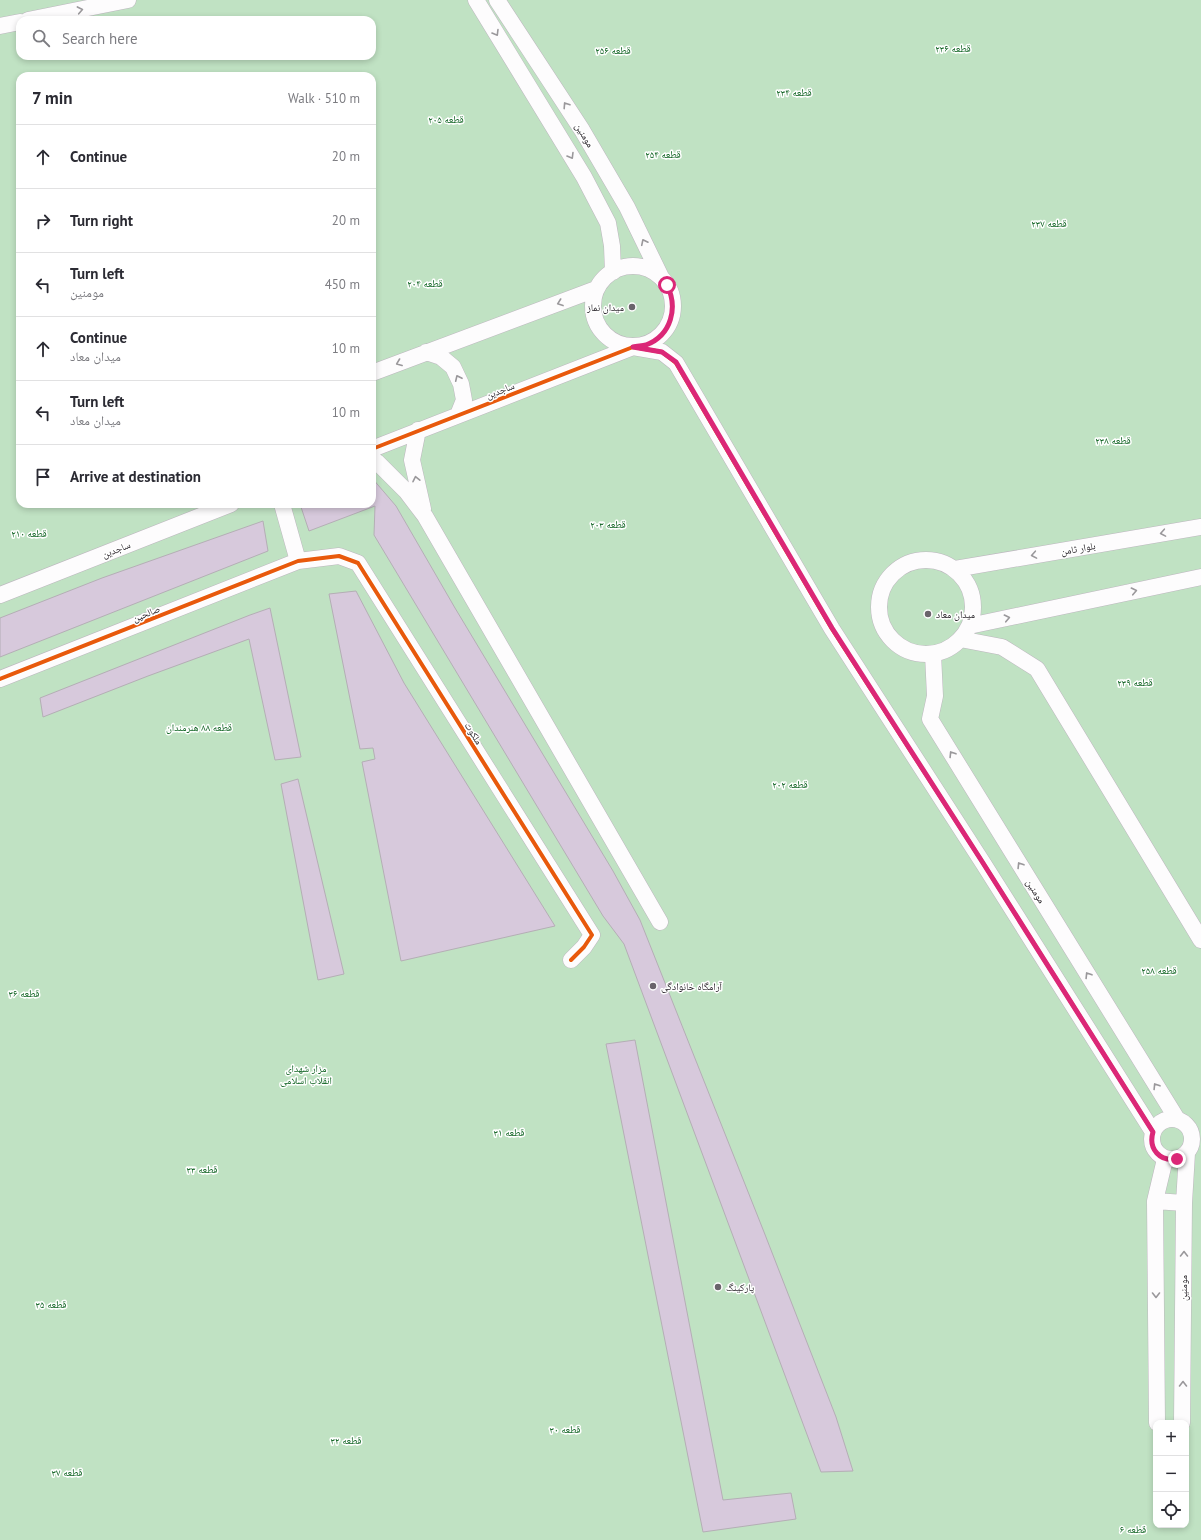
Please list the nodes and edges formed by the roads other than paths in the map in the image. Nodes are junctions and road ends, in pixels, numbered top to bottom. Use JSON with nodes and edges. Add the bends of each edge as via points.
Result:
{"nodes":[{"id":1,"x":128,"y":0,"type":"edge"},
{"id":2,"x":476,"y":0,"type":"edge"},
{"id":3,"x":497,"y":0,"type":"edge"},
{"id":4,"x":48,"y":16,"type":"edge"},
{"id":5,"x":16,"y":23,"type":"edge"},
{"id":6,"x":0,"y":26,"type":"edge"},
{"id":7,"x":613,"y":272,"type":"junction"},
{"id":8,"x":661,"y":277,"type":"junction"},
{"id":9,"x":596,"y":289,"type":"junction"},
{"id":10,"x":633,"y":347,"type":"junction"},
{"id":11,"x":426,"y":352,"type":"junction"},
{"id":12,"x":376,"y":371,"type":"edge"},
{"id":13,"x":458,"y":415,"type":"junction"},
{"id":14,"x":418,"y":430,"type":"junction"},
{"id":15,"x":376,"y":447,"type":"edge"},
{"id":16,"x":376,"y":462,"type":"edge"},
{"id":17,"x":221,"y":508,"type":"edge"},
{"id":18,"x":283,"y":508,"type":"edge"},
{"id":19,"x":425,"y":516,"type":"junction"},
{"id":20,"x":1201,"y":527,"type":"edge"},
{"id":21,"x":298,"y":561,"type":"junction"},
{"id":22,"x":955,"y":569,"type":"junction"},
{"id":23,"x":1201,"y":577,"type":"edge"},
{"id":24,"x":0,"y":595,"type":"edge"},
{"id":25,"x":965,"y":632,"type":"junction"},
{"id":26,"x":933,"y":654,"type":"junction"},
{"id":27,"x":0,"y":679,"type":"edge"},
{"id":28,"x":660,"y":922,"type":"dead end"},
{"id":29,"x":1201,"y":940,"type":"edge"},
{"id":30,"x":571,"y":960,"type":"dead end"},
{"id":31,"x":1188,"y":1122,"type":"edge"},
{"id":32,"x":1153,"y":1132,"type":"junction"},
{"id":33,"x":1193,"y":1144,"type":"edge"},
{"id":34,"x":1165,"y":1159,"type":"junction"},
{"id":35,"x":1156,"y":1201,"type":"junction"},
{"id":36,"x":1184,"y":1203,"type":"junction"},
{"id":37,"x":1157,"y":1420,"type":"edge"},
{"id":38,"x":1182,"y":1420,"type":"edge"}],
"edges":[{"from":4,"to":1,"type":"street","one_way":true},
{"from":2,"to":7,"type":"street","one_way":true,"via":[[584,177],[608,223]]},
{"from":8,"to":3,"type":"street","name":"مومنین","one_way":true,"via":[[626,206],[582,130]]},
{"from":5,"to":6,"type":"street"},
{"from":7,"to":8,"type":"street","via":[[637,266]]},
{"from":7,"to":9,"type":"street","via":[[603,279]]},
{"from":8,"to":10,"type":"street","via":[[671,293],[671,318],[666,330],[657,338]]},
{"from":9,"to":10,"type":"street","via":[[593,302],[594,316],[599,328],[608,338]]},
{"from":9,"to":11,"type":"street","one_way":true},
{"from":10,"to":13,"type":"street","name":"ساجدین"},
{"from":10,"to":32,"type":"street","via":[[662,352],[676,362],[832,628]]},
{"from":11,"to":12,"type":"street","one_way":true},
{"from":13,"to":11,"type":"street","one_way":true,"via":[[464,400],[461,384],[453,367],[440,357]]},
{"from":13,"to":14,"type":"street","name":"ساجدین"},
{"from":14,"to":15,"type":"street","name":"ساجدین"},
{"from":19,"to":14,"type":"street","one_way":true,"via":[[412,460]]},
{"from":16,"to":19,"type":"street","via":[[406,491]]},
{"from":17,"to":24,"type":"street","name":"ساجدین"},
{"from":18,"to":21,"type":"street"},
{"from":19,"to":28,"type":"street"},
{"from":20,"to":22,"type":"street","name":"بلوار ثامن","one_way":true},
{"from":21,"to":27,"type":"street","name":"صالحین"},
{"from":21,"to":30,"type":"street","name":"ملکوت","via":[[339,556],[358,563],[592,935],[584,948]]},
{"from":22,"to":25,"type":"street","via":[[966,581],[972,595],[973,611]]},
{"from":22,"to":26,"type":"street","via":[[941,562],[926,559],[910,562],[896,569],[886,581],[880,595],[878,611],[882,626],[890,639],[917,654]]},
{"from":25,"to":23,"type":"street","one_way":true},
{"from":25,"to":26,"type":"street","via":[[948,648]]},
{"from":25,"to":29,"type":"street","via":[[1002,648],[1037,669]]},
{"from":31,"to":26,"type":"street","name":"مومنین","one_way":true,"via":[[930,719],[935,696]]},
{"from":31,"to":32,"type":"street","via":[[1165,1120]]},
{"from":31,"to":33,"type":"street"},
{"from":32,"to":34,"type":"street","via":[[1153,1148]]},
{"from":33,"to":34,"type":"street","via":[[1177,1159]]},
{"from":33,"to":36,"type":"street","name":"مومنین"},
{"from":34,"to":35,"type":"street"},
{"from":35,"to":36,"type":"street"},
{"from":35,"to":37,"type":"street","one_way":true},
{"from":38,"to":36,"type":"street","name":"مومنین","one_way":true}]}
